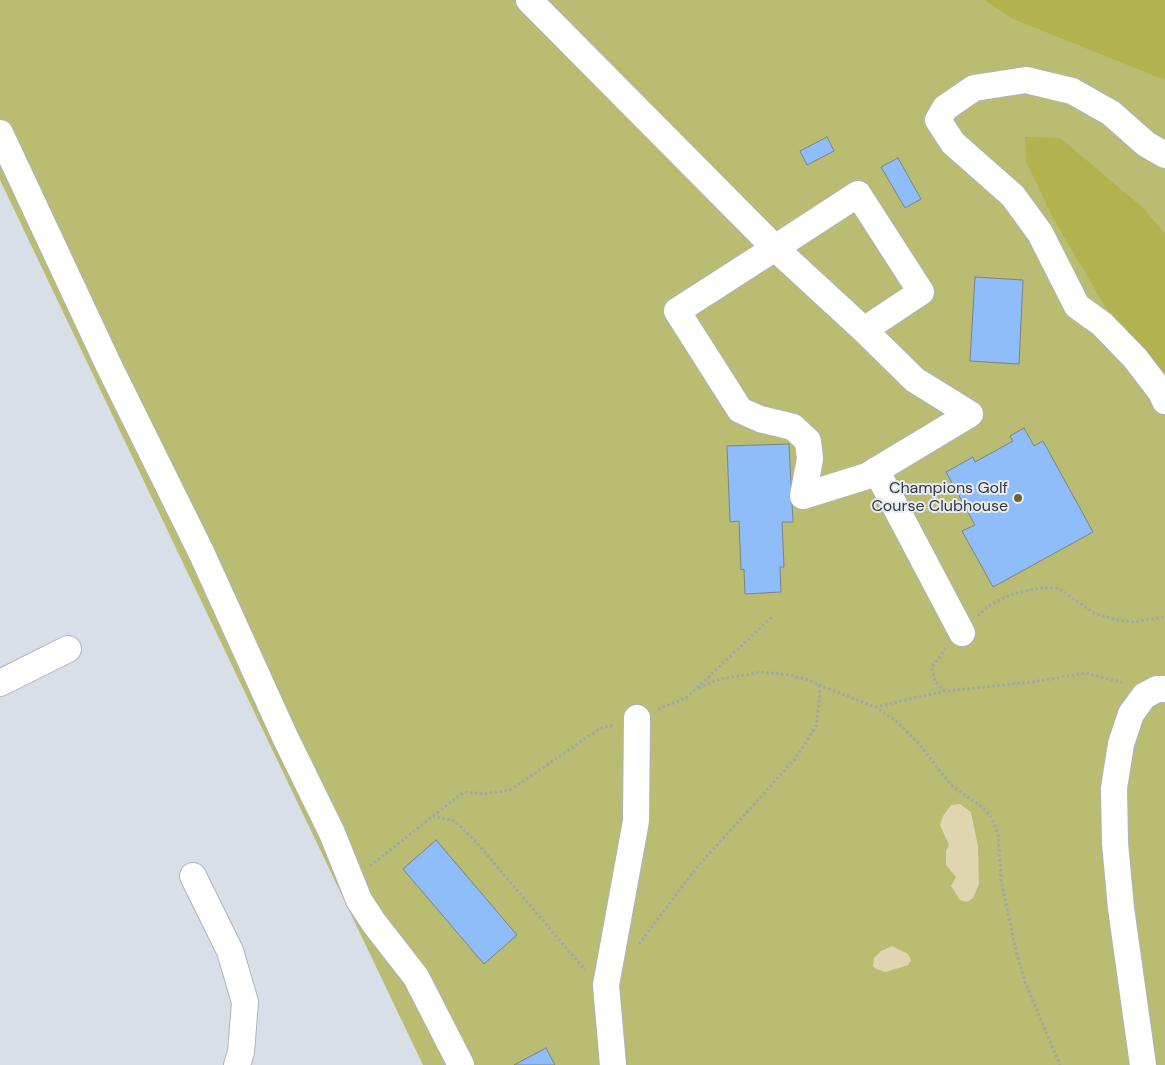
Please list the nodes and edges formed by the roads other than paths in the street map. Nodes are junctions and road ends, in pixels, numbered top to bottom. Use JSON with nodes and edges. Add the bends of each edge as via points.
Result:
{"nodes":[{"id":1,"x":529,"y":0,"type":"edge"},
{"id":2,"x":0,"y":133,"type":"edge"},
{"id":3,"x":1165,"y":155,"type":"edge"},
{"id":4,"x":775,"y":248,"type":"junction"},
{"id":5,"x":864,"y":330,"type":"junction"},
{"id":6,"x":1165,"y":401,"type":"edge"},
{"id":7,"x":876,"y":470,"type":"junction"},
{"id":8,"x":962,"y":633,"type":"road end"},
{"id":9,"x":68,"y":649,"type":"dead end"},
{"id":10,"x":0,"y":682,"type":"edge"},
{"id":11,"x":1155,"y":692,"type":"edge"},
{"id":12,"x":637,"y":718,"type":"dead end"},
{"id":13,"x":193,"y":876,"type":"dead end"},
{"id":14,"x":237,"y":1065,"type":"edge"},
{"id":15,"x":461,"y":1065,"type":"edge"},
{"id":16,"x":613,"y":1065,"type":"edge"},
{"id":17,"x":1143,"y":1065,"type":"edge"}],
"edges":[{"from":1,"to":4,"type":"street"},
{"from":2,"to":15,"type":"street","via":[[202,554],[353,880],[359,900],[416,977]]},
{"from":3,"to":6,"type":"street","via":[[1146,144],[1111,113],[1072,91],[1026,80],[974,88],[945,108],[938,120],[953,143],[1013,196],[1040,233],[1077,306],[1102,324],[1135,358],[1162,392]]},
{"from":4,"to":5,"type":"street"},
{"from":4,"to":5,"type":"street","via":[[858,194],[921,292]]},
{"from":4,"to":7,"type":"street","via":[[677,311],[740,410],[793,427],[808,442],[810,459],[803,496],[867,476]]},
{"from":5,"to":7,"type":"street","via":[[915,380],[970,414]]},
{"from":7,"to":8,"type":"street"},
{"from":9,"to":10,"type":"street"},
{"from":11,"to":17,"type":"street","via":[[1131,714],[1128,721],[1114,788],[1121,908]]},
{"from":12,"to":16,"type":"street","via":[[636,821],[606,985]]},
{"from":13,"to":14,"type":"street","via":[[230,951],[245,1002]]}]}
